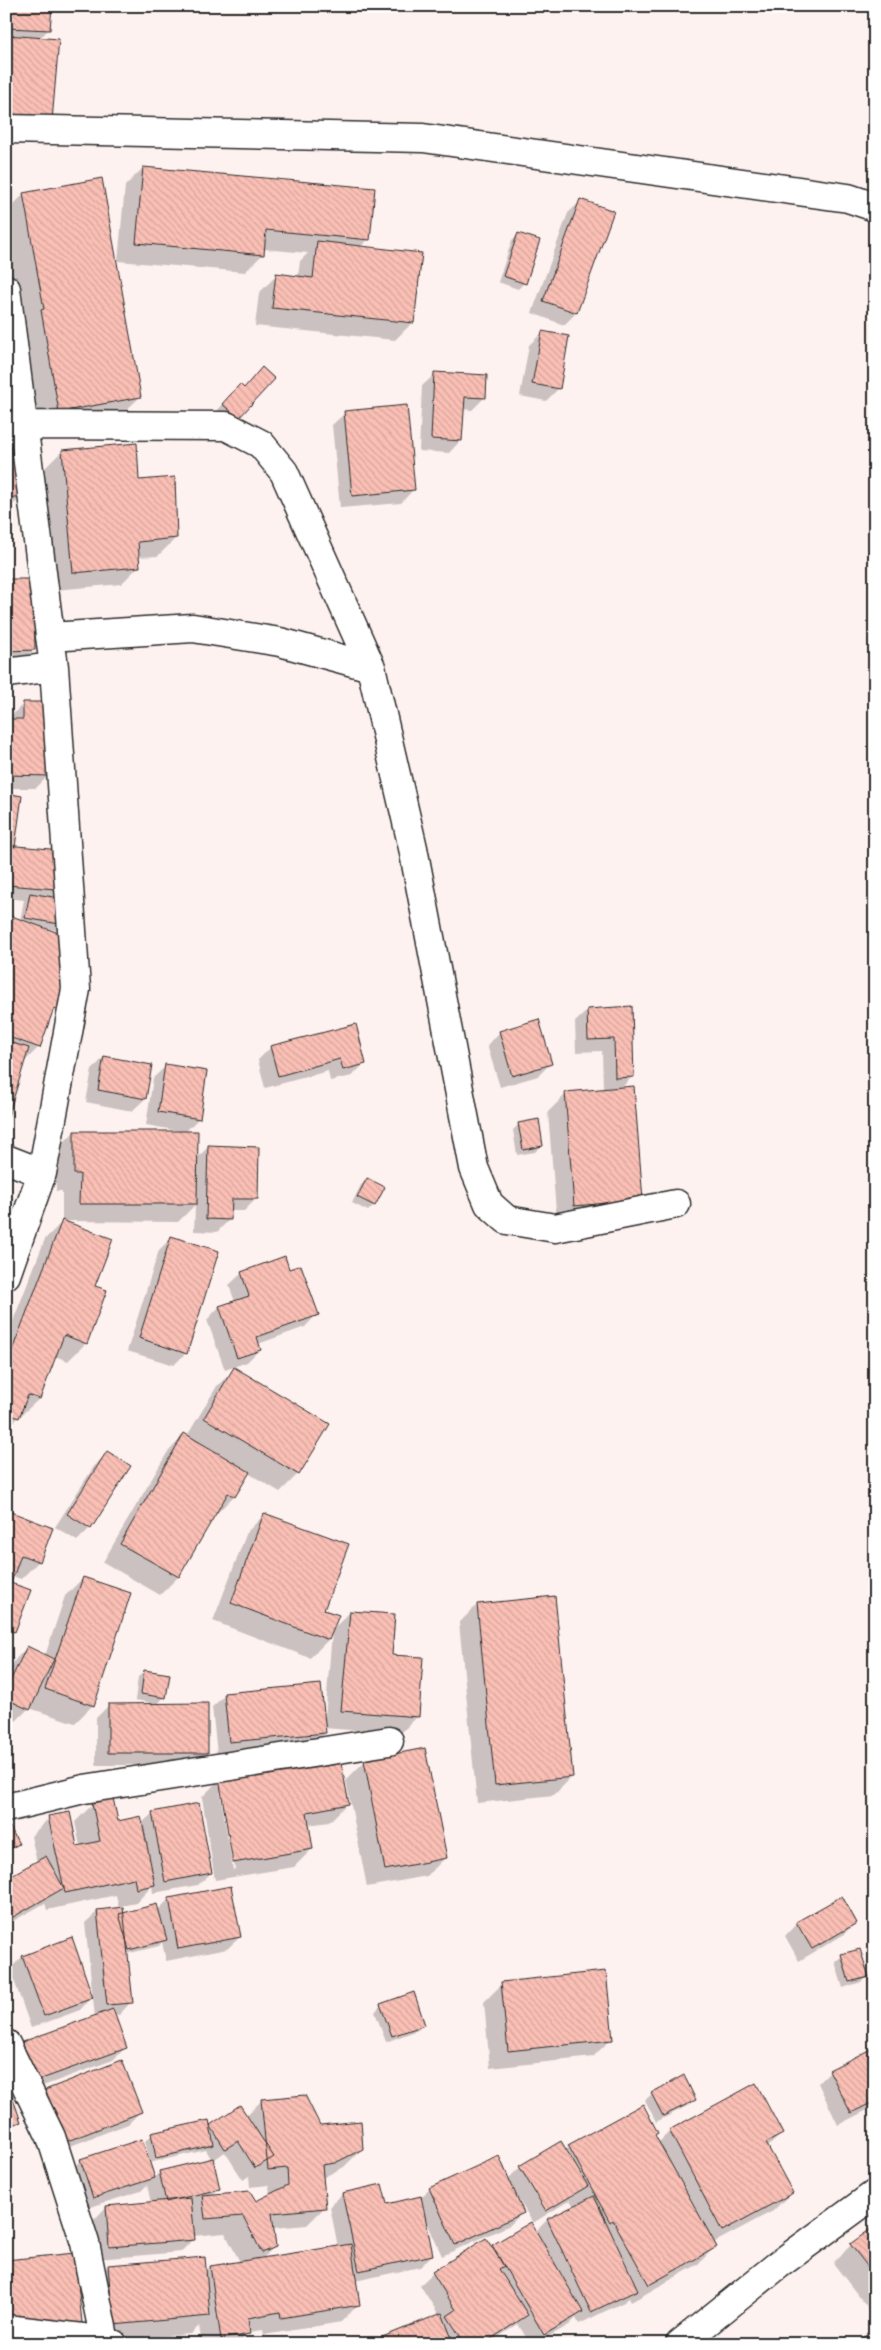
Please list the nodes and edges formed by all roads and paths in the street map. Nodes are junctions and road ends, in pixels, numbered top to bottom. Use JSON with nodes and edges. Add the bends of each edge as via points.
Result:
{"nodes":[{"id":1,"x":6,"y":129,"type":"edge"},
{"id":2,"x":875,"y":207,"type":"edge"},
{"id":3,"x":6,"y":288,"type":"edge"},
{"id":4,"x":17,"y":407,"type":"edge"},
{"id":5,"x":50,"y":637,"type":"junction"},
{"id":6,"x":54,"y":667,"type":"junction"},
{"id":7,"x":371,"y":668,"type":"junction"},
{"id":8,"x":6,"y":674,"type":"edge"},
{"id":9,"x":6,"y":1159,"type":"edge"},
{"id":10,"x":42,"y":1173,"type":"junction"},
{"id":11,"x":676,"y":1204,"type":"dead end"},
{"id":12,"x":6,"y":1275,"type":"edge"},
{"id":13,"x":388,"y":1741,"type":"dead end"},
{"id":14,"x":6,"y":1808,"type":"edge"},
{"id":15,"x":6,"y":2044,"type":"edge"},
{"id":16,"x":875,"y":2194,"type":"edge"},
{"id":17,"x":6,"y":2329,"type":"edge"},
{"id":18,"x":109,"y":2343,"type":"edge"},
{"id":19,"x":680,"y":2344,"type":"edge"}],
"edges":[{"from":1,"to":2,"type":"street","via":[[423,138],[848,198]]},
{"from":3,"to":4,"type":"street"},
{"from":4,"to":5,"type":"street"},
{"from":4,"to":7,"type":"street","via":[[226,426],[261,444],[284,472]]},
{"from":5,"to":6,"type":"street"},
{"from":5,"to":7,"type":"street","via":[[193,628],[280,642]]},
{"from":6,"to":8,"type":"street"},
{"from":6,"to":10,"type":"street","via":[[76,989]]},
{"from":7,"to":11,"type":"street","via":[[413,848],[474,1168],[489,1204],[507,1220],[555,1228]]},
{"from":9,"to":10,"type":"street"},
{"from":10,"to":12,"type":"street"},
{"from":13,"to":14,"type":"street","via":[[84,1789]]},
{"from":15,"to":18,"type":"street","via":[[51,2137],[84,2243]]},
{"from":16,"to":19,"type":"street","via":[[778,2265]]},
{"from":17,"to":18,"type":"street"}]}
